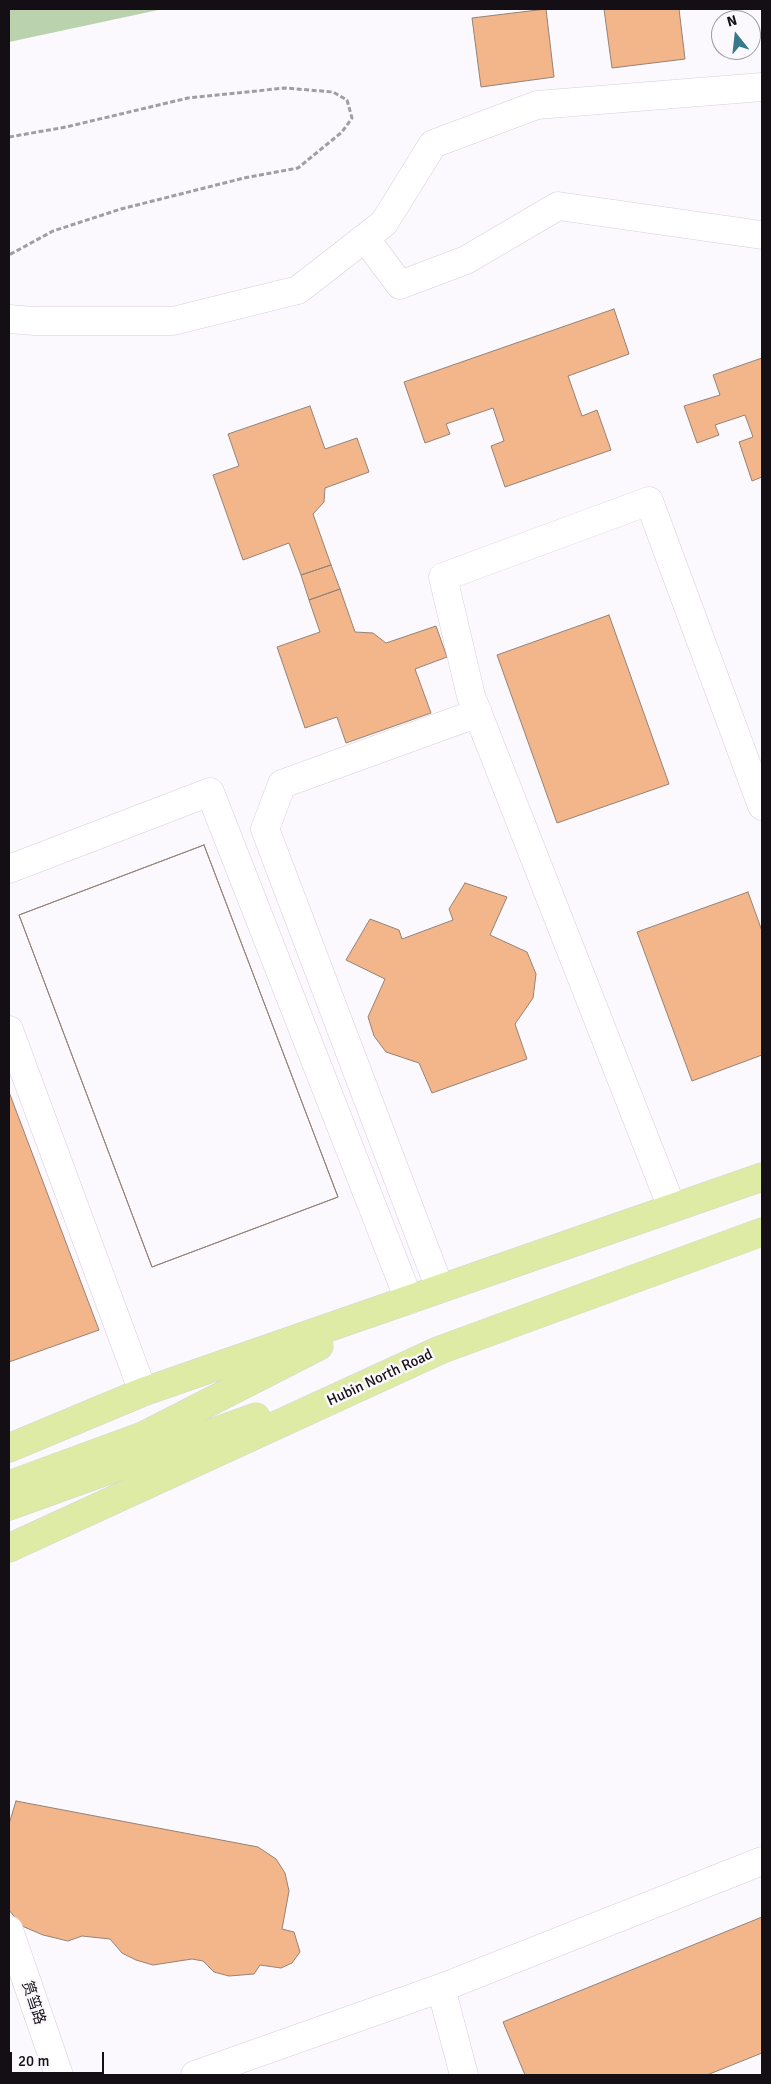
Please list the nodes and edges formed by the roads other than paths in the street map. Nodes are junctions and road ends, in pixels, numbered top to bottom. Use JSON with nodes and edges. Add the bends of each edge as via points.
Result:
{"nodes":[{"id":1,"x":762,"y":87,"type":"edge"},
{"id":2,"x":762,"y":235,"type":"edge"},
{"id":3,"x":365,"y":238,"type":"junction"},
{"id":4,"x":9,"y":319,"type":"edge"},
{"id":5,"x":478,"y":713,"type":"junction"},
{"id":6,"x":762,"y":806,"type":"edge"},
{"id":7,"x":9,"y":869,"type":"edge"},
{"id":8,"x":9,"y":1030,"type":"edge"},
{"id":9,"x":762,"y":1177,"type":"edge"},
{"id":10,"x":672,"y":1208,"type":"junction"},
{"id":11,"x":762,"y":1232,"type":"edge"},
{"id":12,"x":440,"y":1289,"type":"junction"},
{"id":13,"x":409,"y":1300,"type":"junction"},
{"id":14,"x":440,"y":1350,"type":"junction"},
{"id":15,"x":142,"y":1392,"type":"junction"},
{"id":16,"x":148,"y":1445,"type":"junction"},
{"id":17,"x":9,"y":1448,"type":"edge"},
{"id":18,"x":9,"y":1485,"type":"edge"},
{"id":19,"x":9,"y":1506,"type":"edge"},
{"id":20,"x":9,"y":1548,"type":"edge"},
{"id":21,"x":762,"y":1861,"type":"edge"},
{"id":22,"x":9,"y":1930,"type":"edge"},
{"id":23,"x":441,"y":1988,"type":"junction"},
{"id":24,"x":59,"y":2075,"type":"edge"},
{"id":25,"x":195,"y":2075,"type":"edge"},
{"id":26,"x":464,"y":2075,"type":"edge"}],
"edges":[{"from":1,"to":3,"type":"street","via":[[537,104],[433,144],[384,223]]},
{"from":2,"to":3,"type":"street","via":[[558,206],[466,260],[400,285]]},
{"from":3,"to":4,"type":"street","via":[[298,290],[173,321]]},
{"from":5,"to":6,"type":"street","via":[[471,696],[443,577],[649,501]]},
{"from":5,"to":10,"type":"street"},
{"from":5,"to":12,"type":"street","via":[[282,784],[265,829]]},
{"from":7,"to":13,"type":"street","via":[[210,792]]},
{"from":8,"to":15,"type":"street"},
{"from":9,"to":10,"type":"main road"},
{"from":10,"to":12,"type":"main road"},
{"from":11,"to":14,"type":"main road","name":"Hubin North Road"},
{"from":12,"to":13,"type":"main road"},
{"from":13,"to":15,"type":"main road"},
{"from":13,"to":16,"type":"main road"},
{"from":14,"to":16,"type":"main road"},
{"from":14,"to":20,"type":"main road","name":"Hubin North Road"},
{"from":15,"to":17,"type":"main road"},
{"from":16,"to":18,"type":"main road"},
{"from":16,"to":19,"type":"main road"},
{"from":21,"to":23,"type":"street"},
{"from":22,"to":24,"type":"street","name":"筼筜路"},
{"from":23,"to":25,"type":"street"},
{"from":23,"to":26,"type":"street"}]}
